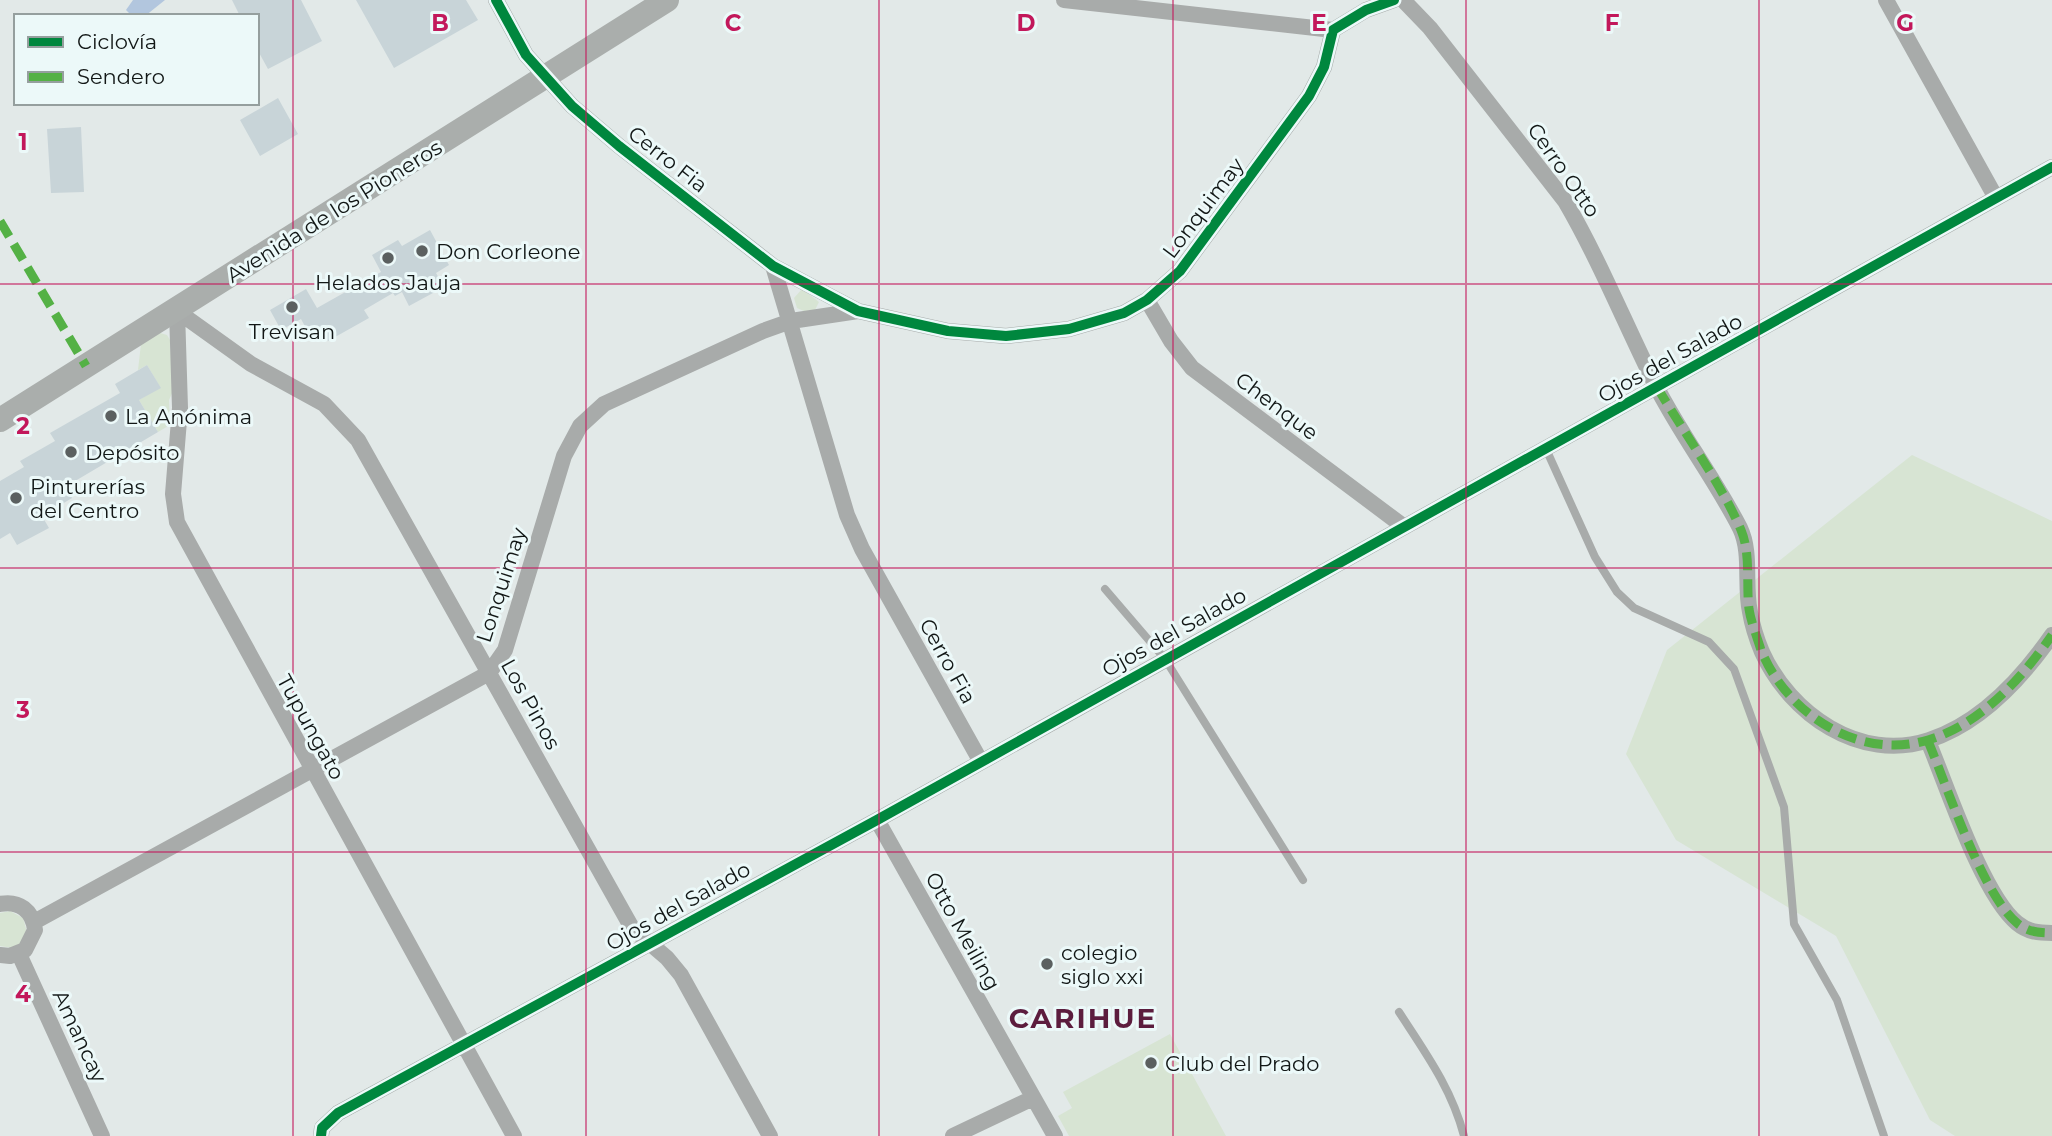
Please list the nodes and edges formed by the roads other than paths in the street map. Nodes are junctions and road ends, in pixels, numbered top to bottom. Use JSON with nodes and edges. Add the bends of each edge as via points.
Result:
{"nodes":[{"id":1,"x":496,"y":0,"type":"edge"},
{"id":2,"x":667,"y":0,"type":"edge"},
{"id":3,"x":1064,"y":0,"type":"edge"},
{"id":4,"x":1394,"y":0,"type":"edge"},
{"id":5,"x":1403,"y":0,"type":"edge"},
{"id":6,"x":1885,"y":0,"type":"edge"},
{"id":7,"x":1333,"y":30,"type":"junction"},
{"id":8,"x":544,"y":77,"type":"junction"},
{"id":9,"x":2052,"y":167,"type":"edge"},
{"id":10,"x":1996,"y":198,"type":"junction"},
{"id":11,"x":773,"y":266,"type":"junction"},
{"id":12,"x":1147,"y":300,"type":"junction"},
{"id":13,"x":177,"y":311,"type":"junction"},
{"id":14,"x":858,"y":312,"type":"junction"},
{"id":15,"x":791,"y":321,"type":"junction"},
{"id":16,"x":1657,"y":387,"type":"junction"},
{"id":17,"x":0,"y":420,"type":"edge"},
{"id":18,"x":1546,"y":449,"type":"junction"},
{"id":19,"x":1403,"y":526,"type":"junction"},
{"id":20,"x":1105,"y":589,"type":"dead end"},
{"id":21,"x":2052,"y":635,"type":"edge"},
{"id":22,"x":1165,"y":659,"type":"junction"},
{"id":23,"x":489,"y":673,"type":"junction"},
{"id":24,"x":1928,"y":741,"type":"junction"},
{"id":25,"x":981,"y":762,"type":"junction"},
{"id":26,"x":311,"y":771,"type":"junction"},
{"id":27,"x":877,"y":820,"type":"junction"},
{"id":28,"x":1303,"y":880,"type":"dead end"},
{"id":29,"x":0,"y":904,"type":"edge"},
{"id":30,"x":34,"y":922,"type":"junction"},
{"id":31,"x":2052,"y":933,"type":"edge"},
{"id":32,"x":648,"y":944,"type":"junction"},
{"id":33,"x":19,"y":954,"type":"junction"},
{"id":34,"x":0,"y":956,"type":"edge"},
{"id":35,"x":1399,"y":1012,"type":"dead end"},
{"id":36,"x":461,"y":1045,"type":"junction"},
{"id":37,"x":1033,"y":1098,"type":"junction"},
{"id":38,"x":102,"y":1136,"type":"edge"},
{"id":39,"x":321,"y":1136,"type":"edge"},
{"id":40,"x":514,"y":1136,"type":"edge"},
{"id":41,"x":770,"y":1136,"type":"edge"},
{"id":42,"x":953,"y":1136,"type":"edge"},
{"id":43,"x":1055,"y":1136,"type":"edge"},
{"id":44,"x":1464,"y":1136,"type":"edge"},
{"id":45,"x":1884,"y":1136,"type":"edge"}],
"edges":[{"from":1,"to":8,"type":"street","name":"Cerro Fia","via":[[526,55]]},
{"from":2,"to":8,"type":"main road","name":"Avenida de los Pioneros"},
{"from":3,"to":7,"type":"street"},
{"from":4,"to":7,"type":"street"},
{"from":5,"to":16,"type":"street","name":"Cerro Otto","via":[[1565,201],[1616,295]]},
{"from":6,"to":10,"type":"street"},
{"from":7,"to":12,"type":"street","name":"Lonquimay","via":[[1324,67],[1309,96],[1180,271]]},
{"from":8,"to":11,"type":"street","name":"Cerro Fia","via":[[619,146]]},
{"from":8,"to":13,"type":"main road","name":"Avenida de los Pioneros"},
{"from":9,"to":10,"type":"street","name":"Ojos del Salado"},
{"from":10,"to":16,"type":"street","name":"Ojos del Salado"},
{"from":11,"to":14,"type":"street","name":"Lonquimay"},
{"from":11,"to":15,"type":"street","name":"Cerro Fia"},
{"from":12,"to":14,"type":"street","name":"Lonquimay","via":[[1124,313],[1069,329],[1006,336],[948,331]]},
{"from":12,"to":19,"type":"street","name":"Chenque","via":[[1192,368]]},
{"from":13,"to":17,"type":"main road","name":"Avenida de los Pioneros"},
{"from":13,"to":23,"type":"street","name":"Los Pinos","via":[[251,364],[324,404],[344,422]]},
{"from":13,"to":26,"type":"street","name":"Tupungato","via":[[180,408],[173,494],[177,522]]},
{"from":14,"to":15,"type":"street","name":"Lonquimay"},
{"from":15,"to":23,"type":"street","name":"Lonquimay","via":[[604,404],[580,426],[564,456],[505,650]]},
{"from":15,"to":25,"type":"street","name":"Cerro Fia","via":[[847,515]]},
{"from":16,"to":18,"type":"street","name":"Ojos del Salado"},
{"from":16,"to":24,"type":"street","name":"Cerro Otto","via":[[1742,532],[1749,611],[1762,651],[1779,682],[1802,709],[1848,737],[1890,745]]},
{"from":18,"to":19,"type":"street","name":"Ojos del Salado"},
{"from":18,"to":45,"type":"lane","via":[[1595,557],[1617,592],[1634,608],[1709,642],[1734,669],[1784,807],[1794,924],[1837,1000]]},
{"from":19,"to":22,"type":"street","name":"Ojos del Salado"},
{"from":20,"to":22,"type":"lane"},
{"from":21,"to":24,"type":"street","via":[[2034,660],[1982,711]]},
{"from":22,"to":25,"type":"street","name":"Ojos del Salado"},
{"from":22,"to":28,"type":"lane"},
{"from":23,"to":26,"type":"street","name":"Lonquimay"},
{"from":23,"to":32,"type":"street","name":"Los Pinos","via":[[632,928]]},
{"from":24,"to":31,"type":"street","via":[[1996,900],[2033,932]]},
{"from":25,"to":27,"type":"street","name":"Ojos del Salado"},
{"from":26,"to":30,"type":"street","name":"Lonquimay"},
{"from":26,"to":36,"type":"street","name":"Tupungato"},
{"from":27,"to":32,"type":"street","name":"Ojos del Salado"},
{"from":27,"to":37,"type":"street","name":"Otto Meiling"},
{"from":29,"to":30,"type":"street","via":[[23,907]]},
{"from":30,"to":33,"type":"street","via":[[30,944]]},
{"from":32,"to":36,"type":"street","name":"Ojos del Salado"},
{"from":32,"to":41,"type":"street","name":"Los Pinos","via":[[681,975]]},
{"from":33,"to":34,"type":"street"},
{"from":33,"to":38,"type":"street","name":"Amancay"},
{"from":35,"to":44,"type":"lane","via":[[1457,1107]]},
{"from":36,"to":39,"type":"street","name":"Ojos del Salado","via":[[338,1113]]},
{"from":36,"to":40,"type":"street","name":"Tupungato"},
{"from":37,"to":42,"type":"street"},
{"from":37,"to":43,"type":"street","name":"Otto Meiling"}]}
